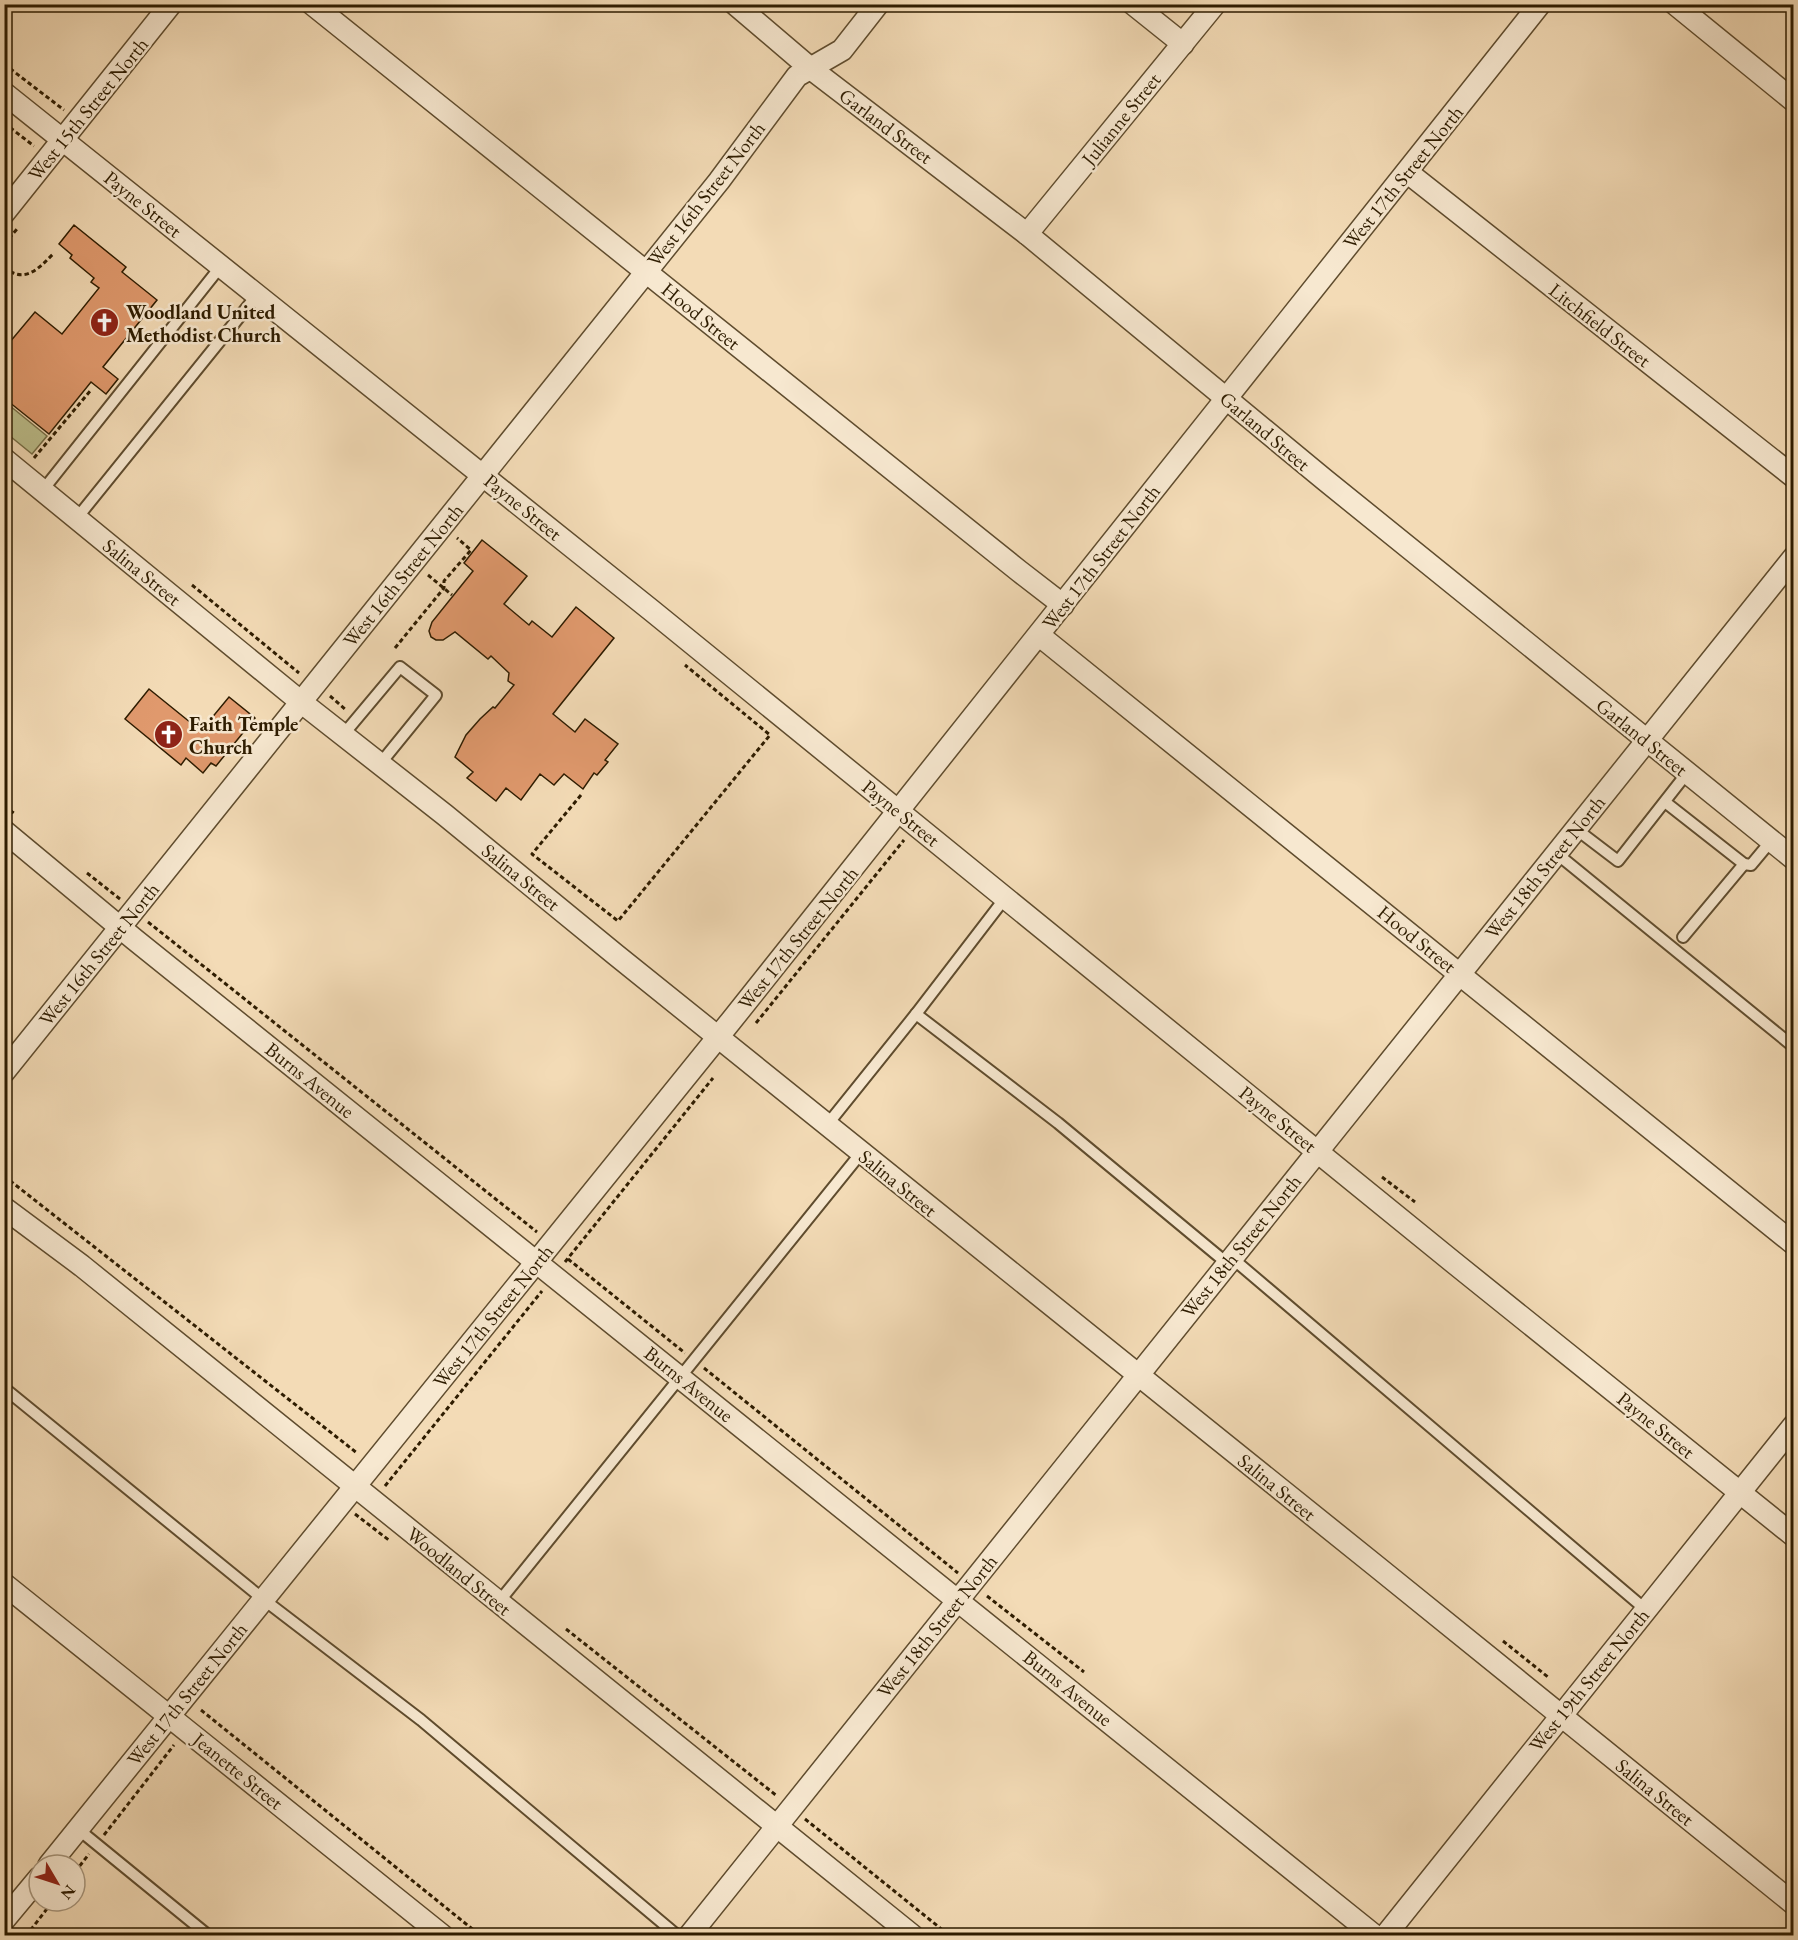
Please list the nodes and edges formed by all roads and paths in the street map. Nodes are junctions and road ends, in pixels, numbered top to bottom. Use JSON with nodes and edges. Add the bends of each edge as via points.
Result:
{"nodes":[{"id":1,"x":171,"y":4,"type":"edge"},
{"id":2,"x":312,"y":4,"type":"edge"},
{"id":3,"x":735,"y":4,"type":"edge"},
{"id":4,"x":879,"y":4,"type":"edge"},
{"id":5,"x":1133,"y":4,"type":"edge"},
{"id":6,"x":1215,"y":4,"type":"edge"},
{"id":7,"x":1540,"y":4,"type":"edge"},
{"id":8,"x":1675,"y":4,"type":"edge"},
{"id":9,"x":1183,"y":44,"type":"junction"},
{"id":10,"x":810,"y":68,"type":"junction"},
{"id":11,"x":4,"y":93,"type":"edge"},
{"id":12,"x":1794,"y":100,"type":"edge"},
{"id":13,"x":63,"y":141,"type":"junction"},
{"id":14,"x":1407,"y":172,"type":"junction"},
{"id":15,"x":4,"y":213,"type":"edge"},
{"id":16,"x":1027,"y":234,"type":"junction"},
{"id":17,"x":54,"y":253,"type":"dead end"},
{"id":18,"x":4,"y":267,"type":"edge"},
{"id":19,"x":221,"y":267,"type":"junction"},
{"id":20,"x":646,"y":272,"type":"junction"},
{"id":21,"x":257,"y":295,"type":"junction"},
{"id":22,"x":91,"y":390,"type":"dead end"},
{"id":23,"x":1227,"y":399,"type":"junction"},
{"id":24,"x":34,"y":458,"type":"dead end"},
{"id":25,"x":4,"y":459,"type":"edge"},
{"id":26,"x":483,"y":476,"type":"junction"},
{"id":27,"x":1794,"y":477,"type":"edge"},
{"id":28,"x":43,"y":490,"type":"junction"},
{"id":29,"x":77,"y":518,"type":"junction"},
{"id":30,"x":450,"y":533,"type":"dead end"},
{"id":31,"x":1794,"y":557,"type":"edge"},
{"id":32,"x":426,"y":573,"type":"dead end"},
{"id":33,"x":444,"y":588,"type":"junction"},
{"id":34,"x":452,"y":595,"type":"dead end"},
{"id":35,"x":1064,"y":605,"type":"junction"},
{"id":36,"x":1040,"y":636,"type":"junction"},
{"id":37,"x":395,"y":648,"type":"dead end"},
{"id":38,"x":678,"y":659,"type":"dead end"},
{"id":39,"x":301,"y":702,"type":"junction"},
{"id":40,"x":343,"y":735,"type":"junction"},
{"id":41,"x":1646,"y":740,"type":"junction"},
{"id":42,"x":380,"y":764,"type":"junction"},
{"id":43,"x":1687,"y":773,"type":"junction"},
{"id":44,"x":581,"y":795,"type":"dead end"},
{"id":45,"x":1665,"y":802,"type":"junction"},
{"id":46,"x":4,"y":806,"type":"edge"},
{"id":47,"x":899,"y":812,"type":"junction"},
{"id":48,"x":13,"y":825,"type":"edge"},
{"id":49,"x":1576,"y":829,"type":"junction"},
{"id":50,"x":1771,"y":841,"type":"junction"},
{"id":51,"x":1556,"y":853,"type":"junction"},
{"id":52,"x":1794,"y":859,"type":"edge"},
{"id":53,"x":1744,"y":864,"type":"junction"},
{"id":54,"x":82,"y":869,"type":"dead end"},
{"id":55,"x":1005,"y":898,"type":"junction"},
{"id":56,"x":134,"y":910,"type":"junction"},
{"id":57,"x":120,"y":927,"type":"junction"},
{"id":58,"x":1683,"y":937,"type":"dead end"},
{"id":59,"x":1460,"y":974,"type":"junction"},
{"id":60,"x":916,"y":1014,"type":"junction"},
{"id":61,"x":718,"y":1038,"type":"junction"},
{"id":62,"x":1794,"y":1047,"type":"edge"},
{"id":63,"x":4,"y":1072,"type":"edge"},
{"id":64,"x":827,"y":1125,"type":"junction"},
{"id":65,"x":1317,"y":1151,"type":"junction"},
{"id":66,"x":861,"y":1153,"type":"junction"},
{"id":67,"x":4,"y":1176,"type":"edge"},
{"id":68,"x":4,"y":1208,"type":"edge"},
{"id":69,"x":544,"y":1223,"type":"dead end"},
{"id":70,"x":544,"y":1239,"type":"junction"},
{"id":71,"x":1794,"y":1244,"type":"edge"},
{"id":72,"x":1230,"y":1261,"type":"junction"},
{"id":73,"x":537,"y":1262,"type":"junction"},
{"id":74,"x":694,"y":1360,"type":"junction"},
{"id":75,"x":1138,"y":1375,"type":"junction"},
{"id":76,"x":680,"y":1377,"type":"junction"},
{"id":77,"x":4,"y":1388,"type":"edge"},
{"id":78,"x":1794,"y":1425,"type":"edge"},
{"id":79,"x":370,"y":1466,"type":"junction"},
{"id":80,"x":354,"y":1486,"type":"junction"},
{"id":81,"x":386,"y":1486,"type":"dead end"},
{"id":82,"x":1739,"y":1492,"type":"junction"},
{"id":83,"x":1794,"y":1536,"type":"edge"},
{"id":84,"x":4,"y":1584,"type":"edge"},
{"id":85,"x":965,"y":1592,"type":"junction"},
{"id":86,"x":263,"y":1599,"type":"junction"},
{"id":87,"x":498,"y":1603,"type":"junction"},
{"id":88,"x":1646,"y":1609,"type":"junction"},
{"id":89,"x":557,"y":1622,"type":"dead end"},
{"id":90,"x":1084,"y":1672,"type":"dead end"},
{"id":91,"x":193,"y":1703,"type":"junction"},
{"id":92,"x":1560,"y":1715,"type":"junction"},
{"id":93,"x":178,"y":1723,"type":"junction"},
{"id":94,"x":791,"y":1808,"type":"junction"},
{"id":95,"x":776,"y":1826,"type":"junction"},
{"id":96,"x":78,"y":1829,"type":"junction"},
{"id":97,"x":97,"y":1844,"type":"junction"},
{"id":98,"x":59,"y":1853,"type":"edge"},
{"id":99,"x":87,"y":1857,"type":"edge"},
{"id":100,"x":27,"y":1892,"type":"edge"},
{"id":101,"x":1794,"y":1904,"type":"edge"},
{"id":102,"x":43,"y":1913,"type":"edge"},
{"id":103,"x":4,"y":1920,"type":"edge"},
{"id":104,"x":26,"y":1935,"type":"edge"},
{"id":105,"x":209,"y":1935,"type":"edge"},
{"id":106,"x":443,"y":1935,"type":"edge"},
{"id":107,"x":481,"y":1935,"type":"edge"},
{"id":108,"x":678,"y":1935,"type":"edge"},
{"id":109,"x":689,"y":1935,"type":"edge"},
{"id":110,"x":913,"y":1935,"type":"edge"},
{"id":111,"x":950,"y":1935,"type":"edge"},
{"id":112,"x":1375,"y":1935,"type":"edge"},
{"id":113,"x":1385,"y":1935,"type":"edge"}],
"edges":[{"from":1,"to":13,"type":"street","name":"West 15th Street North"},
{"from":2,"to":20,"type":"street","name":"Hood Street"},
{"from":3,"to":10,"type":"street","name":"Garland Street"},
{"from":4,"to":10,"type":"street","name":"West 16th Street North","via":[[842,50]]},
{"from":5,"to":9,"type":"street"},
{"from":6,"to":9,"type":"street","name":"Julianne Street"},
{"from":7,"to":14,"type":"street","name":"West 17th Street North"},
{"from":8,"to":12,"type":"street"},
{"from":9,"to":16,"type":"street","name":"Julianne Street"},
{"from":10,"to":16,"type":"street","name":"Garland Street"},
{"from":10,"to":20,"type":"street","name":"West 16th Street North","via":[[797,76]]},
{"from":11,"to":13,"type":"street","name":"Payne Street"},
{"from":13,"to":15,"type":"street","name":"West 15th Street North"},
{"from":13,"to":19,"type":"street","name":"Payne Street"},
{"from":14,"to":23,"type":"street","name":"West 17th Street North"},
{"from":14,"to":27,"type":"street","name":"Litchfield Street"},
{"from":16,"to":23,"type":"street","name":"Garland Street"},
{"from":17,"to":18,"type":"path","via":[[36,272],[24,275]]},
{"from":19,"to":21,"type":"street","name":"Payne Street"},
{"from":19,"to":28,"type":"lane"},
{"from":20,"to":26,"type":"street","name":"West 16th Street North"},
{"from":20,"to":35,"type":"street","name":"Hood Street"},
{"from":21,"to":26,"type":"street","name":"Payne Street"},
{"from":21,"to":29,"type":"lane"},
{"from":22,"to":24,"type":"path"},
{"from":23,"to":35,"type":"street","name":"West 17th Street North"},
{"from":23,"to":41,"type":"street","name":"Garland Street"},
{"from":25,"to":28,"type":"street","name":"Salina Street"},
{"from":26,"to":39,"type":"street","name":"West 16th Street North"},
{"from":26,"to":47,"type":"street","name":"Payne Street"},
{"from":28,"to":29,"type":"street","name":"Salina Street"},
{"from":29,"to":39,"type":"street","name":"Salina Street"},
{"from":30,"to":33,"type":"path","via":[[471,550],[444,581]]},
{"from":31,"to":41,"type":"street","name":"West 18th Street North"},
{"from":32,"to":33,"type":"path"},
{"from":33,"to":34,"type":"path"},
{"from":33,"to":37,"type":"path"},
{"from":35,"to":36,"type":"street","name":"West 17th Street North"},
{"from":36,"to":47,"type":"street","name":"West 17th Street North"},
{"from":36,"to":59,"type":"street","name":"Hood Street"},
{"from":38,"to":44,"type":"path","via":[[770,735],[618,921],[532,854]]},
{"from":39,"to":40,"type":"street","name":"Salina Street"},
{"from":39,"to":56,"type":"street","name":"West 16th Street North"},
{"from":40,"to":42,"type":"street","name":"Salina Street"},
{"from":40,"to":42,"type":"lane","via":[[400,667],[436,695]]},
{"from":41,"to":43,"type":"street","name":"Garland Street"},
{"from":41,"to":49,"type":"street","name":"West 18th Street North"},
{"from":42,"to":61,"type":"street","name":"Salina Street"},
{"from":43,"to":45,"type":"lane"},
{"from":43,"to":50,"type":"street","name":"Garland Street"},
{"from":45,"to":49,"type":"lane","via":[[1618,861]]},
{"from":45,"to":53,"type":"lane"},
{"from":46,"to":48,"type":"path"},
{"from":47,"to":55,"type":"street","name":"Payne Street"},
{"from":47,"to":61,"type":"street","name":"West 17th Street North"},
{"from":48,"to":57,"type":"street","name":"Burns Avenue"},
{"from":49,"to":51,"type":"street","name":"West 18th Street North"},
{"from":50,"to":52,"type":"street","name":"Garland Street"},
{"from":50,"to":53,"type":"lane","via":[[1751,865]]},
{"from":51,"to":59,"type":"street","name":"West 18th Street North"},
{"from":51,"to":62,"type":"lane"},
{"from":53,"to":58,"type":"lane"},
{"from":54,"to":56,"type":"path"},
{"from":55,"to":60,"type":"lane"},
{"from":55,"to":65,"type":"street","name":"Payne Street"},
{"from":56,"to":57,"type":"street","name":"West 16th Street North"},
{"from":56,"to":70,"type":"path"},
{"from":57,"to":63,"type":"street","name":"West 16th Street North"},
{"from":57,"to":73,"type":"street","name":"Burns Avenue"},
{"from":59,"to":65,"type":"street","name":"West 18th Street North"},
{"from":59,"to":71,"type":"street","name":"Hood Street"},
{"from":60,"to":64,"type":"lane"},
{"from":60,"to":72,"type":"lane"},
{"from":61,"to":64,"type":"street","name":"Salina Street"},
{"from":61,"to":70,"type":"street","name":"West 17th Street North"},
{"from":64,"to":66,"type":"street","name":"Salina Street"},
{"from":65,"to":72,"type":"street","name":"West 18th Street North"},
{"from":65,"to":82,"type":"street","name":"Payne Street"},
{"from":66,"to":74,"type":"lane"},
{"from":66,"to":75,"type":"street","name":"Salina Street"},
{"from":67,"to":79,"type":"path"},
{"from":68,"to":80,"type":"street","name":"Woodland Street","via":[[82,1266]]},
{"from":69,"to":70,"type":"path"},
{"from":70,"to":73,"type":"street","name":"West 17th Street North"},
{"from":70,"to":74,"type":"path"},
{"from":72,"to":75,"type":"street","name":"West 18th Street North"},
{"from":72,"to":88,"type":"lane"},
{"from":73,"to":76,"type":"street","name":"Burns Avenue"},
{"from":73,"to":79,"type":"street","name":"West 17th Street North"},
{"from":74,"to":76,"type":"lane"},
{"from":74,"to":85,"type":"path"},
{"from":75,"to":85,"type":"street","name":"West 18th Street North"},
{"from":75,"to":92,"type":"street","name":"Salina Street"},
{"from":76,"to":85,"type":"street","name":"Burns Avenue"},
{"from":76,"to":87,"type":"lane"},
{"from":77,"to":86,"type":"lane"},
{"from":78,"to":82,"type":"street","name":"West 19th Street North"},
{"from":79,"to":80,"type":"street","name":"West 17th Street North"},
{"from":79,"to":81,"type":"path"},
{"from":80,"to":86,"type":"street","name":"West 17th Street North"},
{"from":80,"to":87,"type":"street","name":"Woodland Street"},
{"from":82,"to":83,"type":"street","name":"Payne Street"},
{"from":82,"to":88,"type":"street","name":"West 19th Street North"},
{"from":84,"to":93,"type":"street","name":"Jeanette Street"},
{"from":85,"to":90,"type":"path"},
{"from":85,"to":94,"type":"street","name":"West 18th Street North"},
{"from":85,"to":112,"type":"street","name":"Burns Avenue"},
{"from":86,"to":91,"type":"street","name":"West 17th Street North"},
{"from":86,"to":108,"type":"lane","via":[[421,1720]]},
{"from":87,"to":95,"type":"street","name":"Woodland Street"},
{"from":88,"to":92,"type":"street","name":"West 19th Street North"},
{"from":89,"to":94,"type":"path"},
{"from":91,"to":93,"type":"street","name":"West 17th Street North"},
{"from":91,"to":93,"type":"path"},
{"from":91,"to":107,"type":"path"},
{"from":92,"to":101,"type":"street","name":"Salina Street"},
{"from":92,"to":113,"type":"street","name":"West 19th Street North"},
{"from":93,"to":96,"type":"street","name":"West 17th Street North"},
{"from":93,"to":97,"type":"path"},
{"from":93,"to":106,"type":"street","name":"Jeanette Street"},
{"from":94,"to":95,"type":"street","name":"West 18th Street North"},
{"from":94,"to":111,"type":"path"},
{"from":95,"to":109,"type":"street","name":"West 18th Street North"},
{"from":95,"to":110,"type":"street","name":"Woodland Street"},
{"from":96,"to":97,"type":"lane"},
{"from":96,"to":98,"type":"street","name":"West 17th Street North"},
{"from":97,"to":99,"type":"path"},
{"from":97,"to":105,"type":"lane"},
{"from":100,"to":103,"type":"street"},
{"from":102,"to":104,"type":"path"}]}
